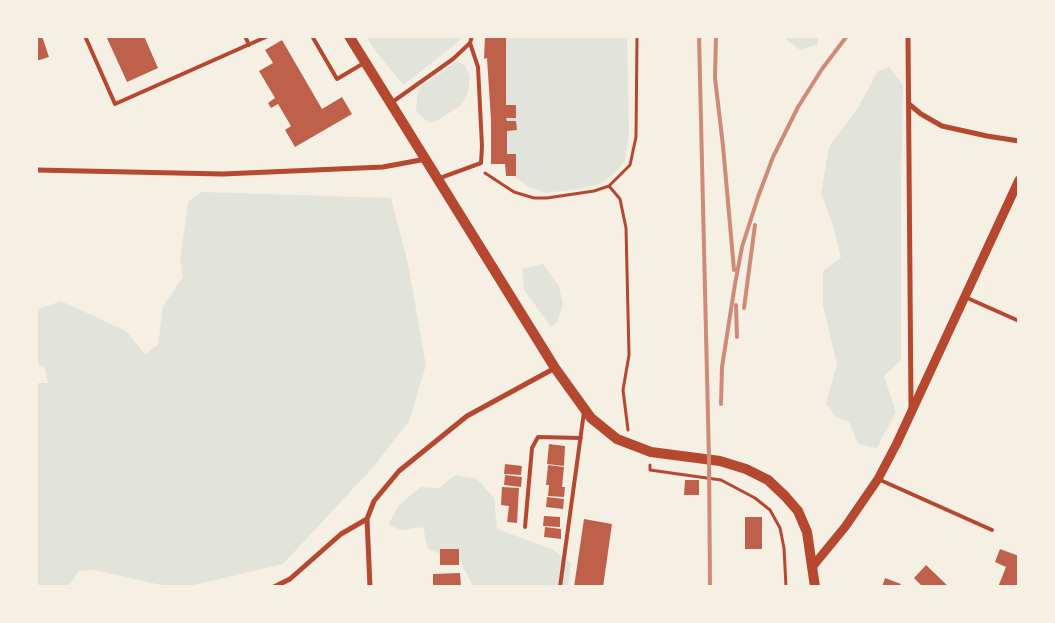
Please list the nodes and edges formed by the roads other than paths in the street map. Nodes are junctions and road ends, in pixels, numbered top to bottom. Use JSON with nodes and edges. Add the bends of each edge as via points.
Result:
{"nodes":[{"id":1,"x":86,"y":36,"type":"edge"},
{"id":2,"x":245,"y":36,"type":"edge"},
{"id":3,"x":268,"y":36,"type":"edge"},
{"id":4,"x":312,"y":36,"type":"edge"},
{"id":5,"x":350,"y":36,"type":"edge"},
{"id":6,"x":472,"y":36,"type":"edge"},
{"id":7,"x":908,"y":36,"type":"edge"},
{"id":8,"x":470,"y":43,"type":"junction"},
{"id":9,"x":249,"y":45,"type":"junction"},
{"id":10,"x":366,"y":62,"type":"junction"},
{"id":11,"x":391,"y":103,"type":"junction"},
{"id":12,"x":909,"y":104,"type":"junction"},
{"id":13,"x":1019,"y":141,"type":"edge"},
{"id":14,"x":427,"y":159,"type":"junction"},
{"id":15,"x":36,"y":170,"type":"edge"},
{"id":16,"x":439,"y":178,"type":"junction"},
{"id":17,"x":1019,"y":180,"type":"edge"},
{"id":18,"x":964,"y":297,"type":"junction"},
{"id":19,"x":1019,"y":321,"type":"edge"},
{"id":20,"x":555,"y":368,"type":"junction"},
{"id":21,"x":585,"y":410,"type":"junction"},
{"id":22,"x":911,"y":413,"type":"junction"},
{"id":23,"x":581,"y":438,"type":"junction"},
{"id":24,"x":878,"y":479,"type":"junction"},
{"id":25,"x":367,"y":519,"type":"junction"},
{"id":26,"x":525,"y":527,"type":"dead end"},
{"id":27,"x":992,"y":530,"type":"dead end"},
{"id":28,"x":813,"y":566,"type":"junction"},
{"id":29,"x":274,"y":587,"type":"edge"},
{"id":30,"x":370,"y":587,"type":"edge"},
{"id":31,"x":560,"y":587,"type":"edge"},
{"id":32,"x":815,"y":587,"type":"edge"}],
"edges":[{"from":1,"to":9,"type":"lane","via":[[115,104]]},
{"from":2,"to":9,"type":"lane"},
{"from":3,"to":9,"type":"lane"},
{"from":4,"to":10,"type":"lane","via":[[337,79]]},
{"from":5,"to":10,"type":"main road"},
{"from":6,"to":8,"type":"lane"},
{"from":7,"to":12,"type":"street"},
{"from":8,"to":11,"type":"lane"},
{"from":8,"to":16,"type":"lane","via":[[478,67],[481,163]]},
{"from":10,"to":11,"type":"main road"},
{"from":11,"to":14,"type":"main road"},
{"from":12,"to":13,"type":"street","via":[[942,126]]},
{"from":12,"to":22,"type":"street"},
{"from":14,"to":15,"type":"street","via":[[383,167],[223,174]]},
{"from":14,"to":16,"type":"main road"},
{"from":16,"to":20,"type":"main road"},
{"from":17,"to":18,"type":"street"},
{"from":18,"to":19,"type":"lane"},
{"from":18,"to":22,"type":"street"},
{"from":20,"to":21,"type":"main road"},
{"from":20,"to":25,"type":"street","via":[[467,416],[399,471],[374,501]]},
{"from":21,"to":23,"type":"lane"},
{"from":21,"to":28,"type":"main road","via":[[590,418],[617,439],[629,444],[651,452],[720,461],[768,480],[798,512],[807,532]]},
{"from":22,"to":24,"type":"street"},
{"from":23,"to":26,"type":"lane","via":[[538,437],[532,448]]},
{"from":23,"to":31,"type":"lane"},
{"from":24,"to":27,"type":"lane"},
{"from":24,"to":28,"type":"street"},
{"from":25,"to":29,"type":"street","via":[[341,534],[290,580]]},
{"from":25,"to":30,"type":"street"},
{"from":28,"to":32,"type":"main road"}]}
